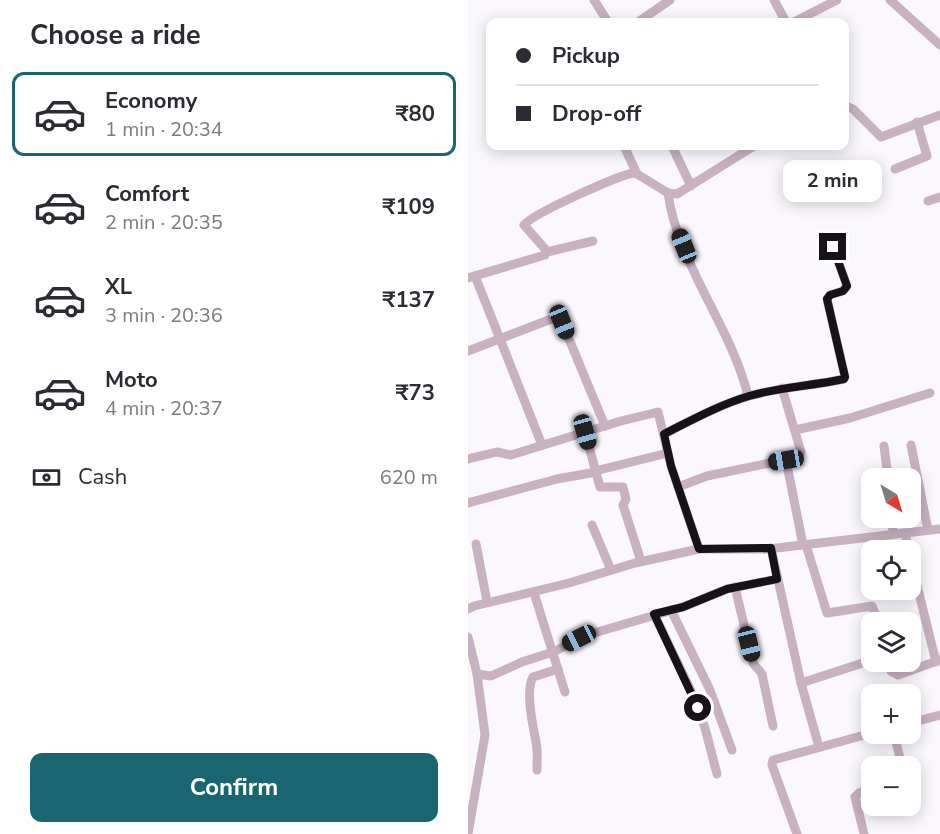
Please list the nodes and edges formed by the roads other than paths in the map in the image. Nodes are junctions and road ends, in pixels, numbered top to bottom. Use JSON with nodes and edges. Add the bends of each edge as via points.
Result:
{"nodes":[{"id":1,"x":594,"y":0,"type":"edge"},
{"id":2,"x":670,"y":0,"type":"edge"},
{"id":3,"x":774,"y":0,"type":"edge"},
{"id":4,"x":837,"y":0,"type":"edge"},
{"id":5,"x":890,"y":0,"type":"edge"},
{"id":6,"x":605,"y":18,"type":"edge"},
{"id":7,"x":644,"y":18,"type":"edge"},
{"id":8,"x":784,"y":18,"type":"edge"},
{"id":9,"x":795,"y":18,"type":"edge"},
{"id":10,"x":940,"y":45,"type":"edge"},
{"id":11,"x":849,"y":107,"type":"edge"},
{"id":12,"x":940,"y":115,"type":"edge"},
{"id":13,"x":917,"y":122,"type":"junction"},
{"id":14,"x":626,"y":150,"type":"edge"},
{"id":15,"x":674,"y":150,"type":"edge"},
{"id":16,"x":748,"y":150,"type":"edge"},
{"id":17,"x":896,"y":169,"type":"dead end"},
{"id":18,"x":638,"y":174,"type":"junction"},
{"id":19,"x":691,"y":186,"type":"junction"},
{"id":20,"x":668,"y":193,"type":"junction"},
{"id":21,"x":940,"y":197,"type":"edge"},
{"id":22,"x":928,"y":201,"type":"dead end"},
{"id":23,"x":593,"y":241,"type":"dead end"},
{"id":24,"x":833,"y":247,"type":"dead end"},
{"id":25,"x":547,"y":252,"type":"junction"},
{"id":26,"x":472,"y":277,"type":"edge"},
{"id":27,"x":499,"y":341,"type":"junction"},
{"id":28,"x":468,"y":351,"type":"edge"},
{"id":29,"x":782,"y":388,"type":"junction"},
{"id":30,"x":930,"y":393,"type":"dead end"},
{"id":31,"x":748,"y":396,"type":"junction"},
{"id":32,"x":605,"y":426,"type":"junction"},
{"id":33,"x":795,"y":430,"type":"junction"},
{"id":34,"x":585,"y":432,"type":"junction"},
{"id":35,"x":664,"y":434,"type":"junction"},
{"id":36,"x":542,"y":445,"type":"junction"},
{"id":37,"x":911,"y":445,"type":"dead end"},
{"id":38,"x":884,"y":446,"type":"dead end"},
{"id":39,"x":669,"y":453,"type":"junction"},
{"id":40,"x":468,"y":459,"type":"edge"},
{"id":41,"x":786,"y":460,"type":"junction"},
{"id":42,"x":887,"y":468,"type":"edge"},
{"id":43,"x":596,"y":471,"type":"junction"},
{"id":44,"x":678,"y":487,"type":"junction"},
{"id":45,"x":468,"y":503,"type":"edge"},
{"id":46,"x":592,"y":525,"type":"dead end"},
{"id":47,"x":893,"y":528,"type":"edge"},
{"id":48,"x":940,"y":529,"type":"edge"},
{"id":49,"x":928,"y":530,"type":"junction"},
{"id":50,"x":905,"y":532,"type":"junction"},
{"id":51,"x":893,"y":534,"type":"junction"},
{"id":52,"x":907,"y":540,"type":"edge"},
{"id":53,"x":476,"y":544,"type":"dead end"},
{"id":54,"x":804,"y":545,"type":"junction"},
{"id":55,"x":771,"y":548,"type":"junction"},
{"id":56,"x":699,"y":549,"type":"junction"},
{"id":57,"x":641,"y":561,"type":"junction"},
{"id":58,"x":611,"y":570,"type":"junction"},
{"id":59,"x":777,"y":579,"type":"junction"},
{"id":60,"x":735,"y":587,"type":"junction"},
{"id":61,"x":534,"y":593,"type":"junction"},
{"id":62,"x":921,"y":598,"type":"edge"},
{"id":63,"x":487,"y":602,"type":"junction"},
{"id":64,"x":468,"y":609,"type":"edge"},
{"id":65,"x":671,"y":610,"type":"junction"},
{"id":66,"x":875,"y":612,"type":"edge"},
{"id":67,"x":654,"y":614,"type":"junction"},
{"id":68,"x":468,"y":638,"type":"edge"},
{"id":69,"x":553,"y":652,"type":"junction"},
{"id":70,"x":938,"y":661,"type":"edge"},
{"id":71,"x":861,"y":664,"type":"edge"},
{"id":72,"x":921,"y":667,"type":"edge"},
{"id":73,"x":558,"y":669,"type":"junction"},
{"id":74,"x":893,"y":672,"type":"edge"},
{"id":75,"x":907,"y":672,"type":"edge"},
{"id":76,"x":477,"y":674,"type":"junction"},
{"id":77,"x":801,"y":683,"type":"junction"},
{"id":78,"x":565,"y":692,"type":"dead end"},
{"id":79,"x":940,"y":715,"type":"edge"},
{"id":80,"x":921,"y":720,"type":"edge"},
{"id":81,"x":773,"y":726,"type":"dead end"},
{"id":82,"x":861,"y":736,"type":"edge"},
{"id":83,"x":819,"y":747,"type":"junction"},
{"id":84,"x":732,"y":750,"type":"dead end"},
{"id":85,"x":537,"y":770,"type":"dead end"},
{"id":86,"x":717,"y":774,"type":"dead end"},
{"id":87,"x":861,"y":792,"type":"edge"},
{"id":88,"x":468,"y":834,"type":"edge"},
{"id":89,"x":797,"y":834,"type":"edge"},
{"id":90,"x":864,"y":834,"type":"edge"}],
"edges":[{"from":1,"to":6,"type":"street"},
{"from":2,"to":7,"type":"street"},
{"from":3,"to":8,"type":"street"},
{"from":4,"to":9,"type":"street"},
{"from":5,"to":10,"type":"street"},
{"from":11,"to":13,"type":"street","via":[[881,137]]},
{"from":12,"to":13,"type":"street"},
{"from":13,"to":17,"type":"street","via":[[927,156]]},
{"from":14,"to":18,"type":"street"},
{"from":15,"to":19,"type":"street"},
{"from":16,"to":19,"type":"street"},
{"from":18,"to":20,"type":"street"},
{"from":18,"to":25,"type":"street","via":[[624,176],[526,221],[525,227]]},
{"from":19,"to":20,"type":"street","via":[[677,194]]},
{"from":20,"to":31,"type":"street","via":[[679,234],[741,367]]},
{"from":21,"to":22,"type":"street"},
{"from":23,"to":25,"type":"street"},
{"from":24,"to":29,"type":"street","via":[[846,288],[827,299],[845,377]]},
{"from":25,"to":26,"type":"street"},
{"from":26,"to":27,"type":"street"},
{"from":27,"to":28,"type":"street"},
{"from":27,"to":32,"type":"street","via":[[559,318]]},
{"from":27,"to":36,"type":"street"},
{"from":29,"to":31,"type":"street"},
{"from":29,"to":33,"type":"street"},
{"from":30,"to":33,"type":"street"},
{"from":31,"to":35,"type":"street"},
{"from":32,"to":34,"type":"street"},
{"from":32,"to":35,"type":"street","via":[[655,412],[660,414]]},
{"from":33,"to":41,"type":"street","via":[[801,454]]},
{"from":34,"to":36,"type":"street"},
{"from":34,"to":43,"type":"street"},
{"from":35,"to":39,"type":"street"},
{"from":36,"to":40,"type":"street","via":[[511,455],[497,452]]},
{"from":37,"to":49,"type":"street"},
{"from":38,"to":42,"type":"street"},
{"from":39,"to":43,"type":"street"},
{"from":39,"to":44,"type":"street"},
{"from":41,"to":44,"type":"street","via":[[707,476]]},
{"from":41,"to":54,"type":"street"},
{"from":43,"to":45,"type":"street"},
{"from":43,"to":57,"type":"street","via":[[601,488],[623,487],[623,505]]},
{"from":44,"to":56,"type":"street"},
{"from":46,"to":58,"type":"street"},
{"from":47,"to":51,"type":"street"},
{"from":48,"to":49,"type":"street"},
{"from":49,"to":50,"type":"street"},
{"from":50,"to":51,"type":"street"},
{"from":50,"to":52,"type":"street"},
{"from":51,"to":54,"type":"street"},
{"from":53,"to":63,"type":"street"},
{"from":54,"to":55,"type":"street"},
{"from":54,"to":66,"type":"street","via":[[827,613],[872,606]]},
{"from":55,"to":56,"type":"street"},
{"from":55,"to":59,"type":"street"},
{"from":56,"to":57,"type":"street"},
{"from":57,"to":58,"type":"street"},
{"from":58,"to":61,"type":"street"},
{"from":59,"to":60,"type":"street"},
{"from":59,"to":77,"type":"street"},
{"from":60,"to":65,"type":"street"},
{"from":60,"to":81,"type":"street","via":[[753,663],[762,674]]},
{"from":61,"to":63,"type":"street"},
{"from":61,"to":69,"type":"street"},
{"from":62,"to":70,"type":"street"},
{"from":63,"to":64,"type":"street"},
{"from":65,"to":67,"type":"street"},
{"from":65,"to":84,"type":"street","via":[[710,690]]},
{"from":67,"to":69,"type":"street","via":[[587,635]]},
{"from":67,"to":86,"type":"street","via":[[692,693]]},
{"from":68,"to":76,"type":"street"},
{"from":69,"to":73,"type":"street"},
{"from":69,"to":76,"type":"street","via":[[491,676]]},
{"from":70,"to":72,"type":"street"},
{"from":71,"to":77,"type":"street"},
{"from":73,"to":78,"type":"street"},
{"from":73,"to":85,"type":"street","via":[[531,681]]},
{"from":74,"to":75,"type":"street"},
{"from":76,"to":88,"type":"street","via":[[485,735]]},
{"from":77,"to":83,"type":"street"},
{"from":79,"to":80,"type":"street"},
{"from":82,"to":83,"type":"street"},
{"from":83,"to":89,"type":"street","via":[[772,762]]},
{"from":87,"to":90,"type":"street","via":[[855,797]]}]}
